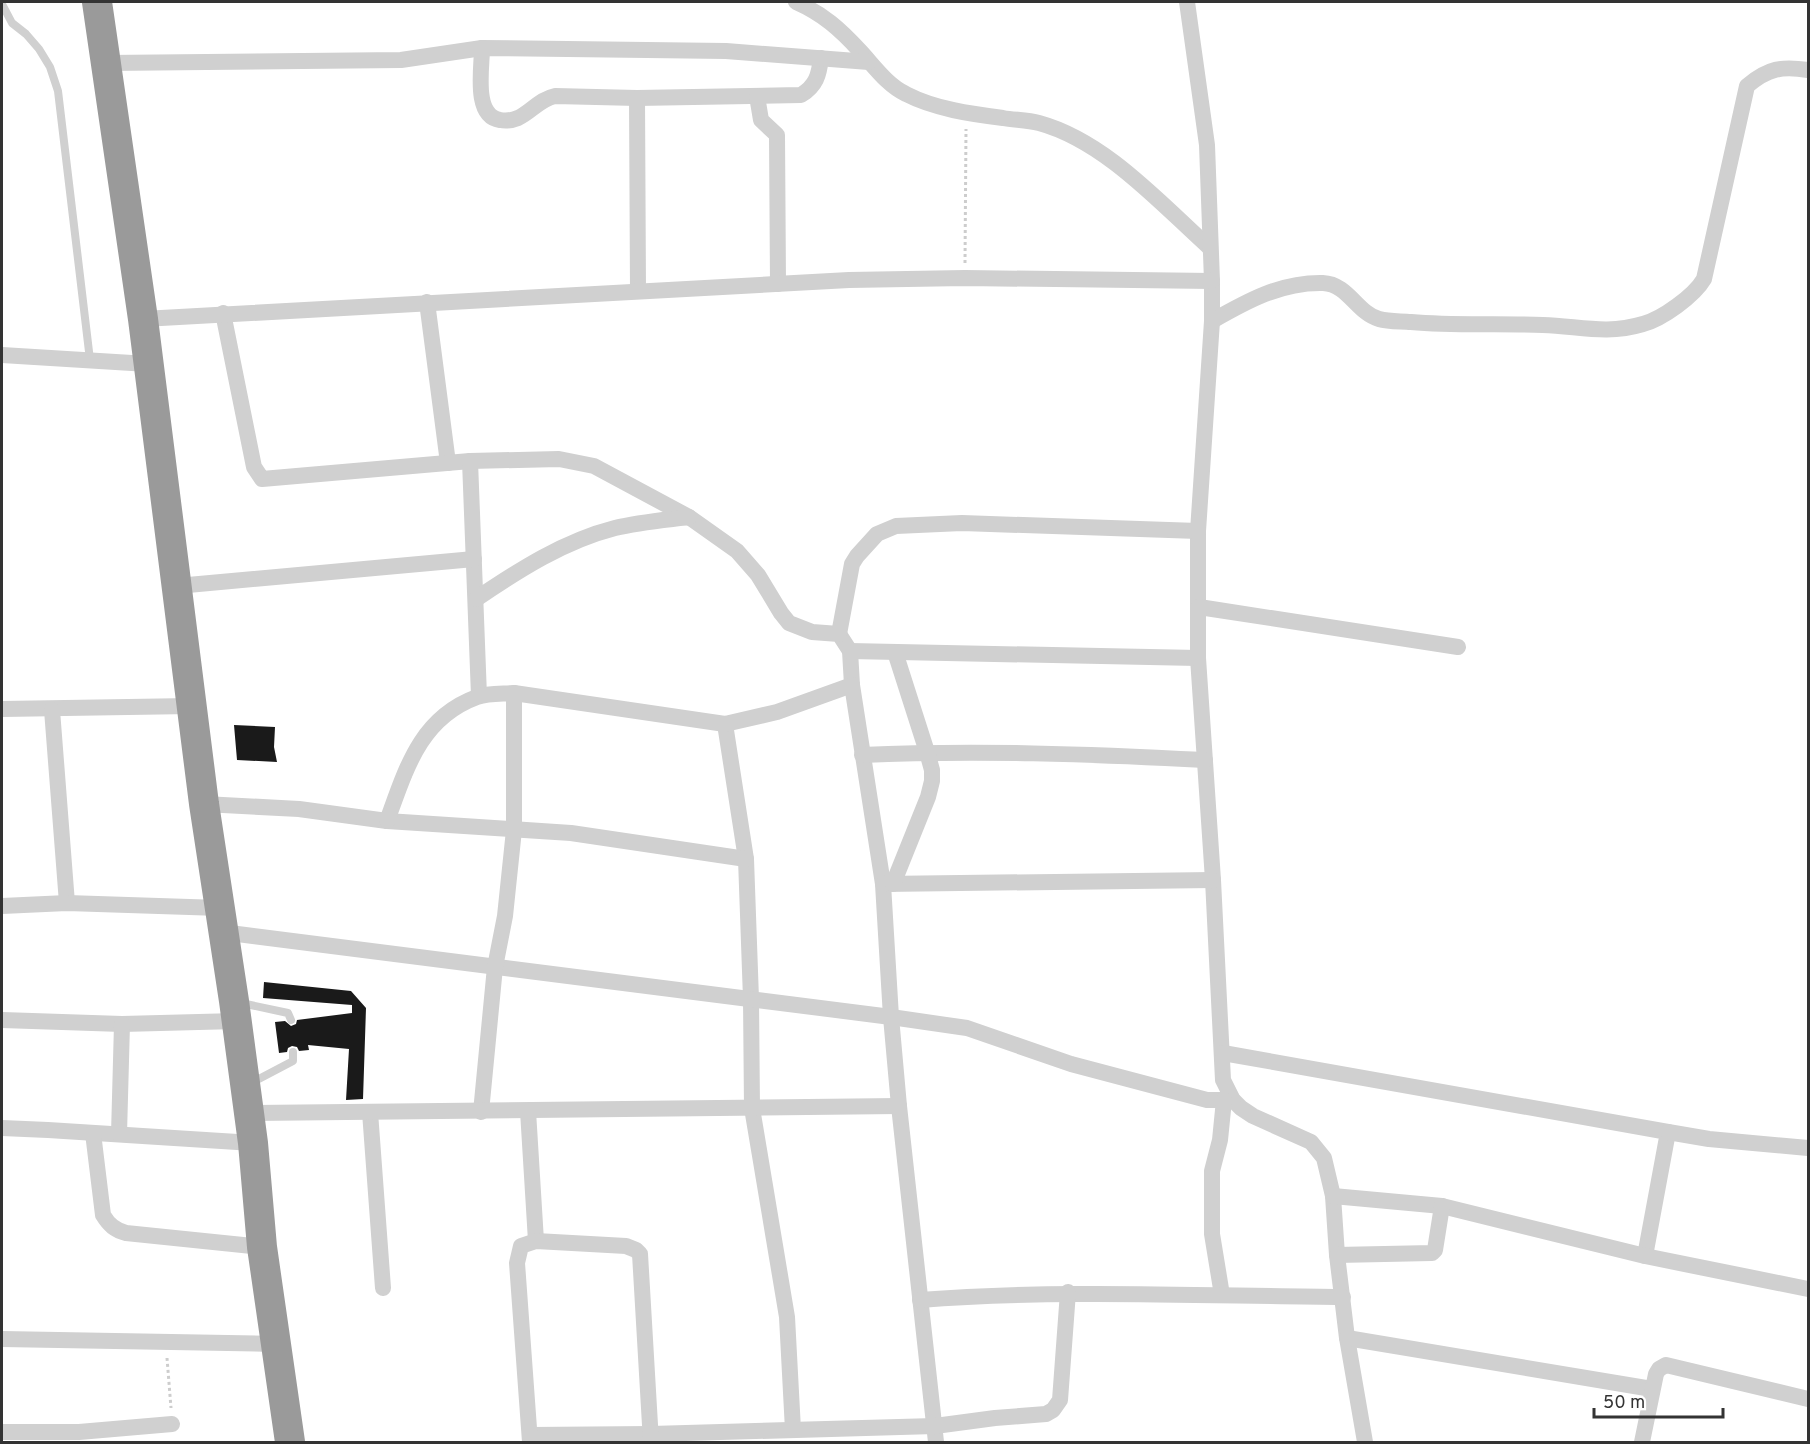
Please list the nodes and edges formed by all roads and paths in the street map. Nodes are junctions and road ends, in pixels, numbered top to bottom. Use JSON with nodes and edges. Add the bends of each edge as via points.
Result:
{"nodes":[{"id":1,"x":97,"y":2,"type":"edge"},
{"id":2,"x":796,"y":2,"type":"edge"},
{"id":3,"x":1187,"y":2,"type":"edge"},
{"id":4,"x":2,"y":4,"type":"edge"},
{"id":5,"x":482,"y":48,"type":"junction"},
{"id":6,"x":821,"y":58,"type":"junction"},
{"id":7,"x":869,"y":62,"type":"junction"},
{"id":8,"x":107,"y":63,"type":"junction"},
{"id":9,"x":1809,"y":70,"type":"edge"},
{"id":10,"x":757,"y":96,"type":"junction"},
{"id":11,"x":637,"y":98,"type":"junction"},
{"id":12,"x":966,"y":112,"type":"junction"},
{"id":13,"x":1210,"y":248,"type":"junction"},
{"id":14,"x":965,"y":278,"type":"junction"},
{"id":15,"x":1212,"y":281,"type":"junction"},
{"id":16,"x":778,"y":284,"type":"junction"},
{"id":17,"x":638,"y":291,"type":"junction"},
{"id":18,"x":427,"y":302,"type":"junction"},
{"id":19,"x":223,"y":313,"type":"junction"},
{"id":20,"x":143,"y":319,"type":"junction"},
{"id":21,"x":1212,"y":321,"type":"junction"},
{"id":22,"x":2,"y":356,"type":"edge"},
{"id":23,"x":90,"y":360,"type":"junction"},
{"id":24,"x":148,"y":364,"type":"junction"},
{"id":25,"x":470,"y":461,"type":"junction"},
{"id":26,"x":448,"y":463,"type":"junction"},
{"id":27,"x":689,"y":517,"type":"junction"},
{"id":28,"x":1198,"y":531,"type":"junction"},
{"id":29,"x":474,"y":559,"type":"junction"},
{"id":30,"x":177,"y":586,"type":"junction"},
{"id":31,"x":476,"y":599,"type":"junction"},
{"id":32,"x":1199,"y":608,"type":"junction"},
{"id":33,"x":839,"y":634,"type":"junction"},
{"id":34,"x":1458,"y":647,"type":"dead end"},
{"id":35,"x":850,"y":651,"type":"junction"},
{"id":36,"x":895,"y":652,"type":"junction"},
{"id":37,"x":1198,"y":658,"type":"junction"},
{"id":38,"x":852,"y":685,"type":"junction"},
{"id":39,"x":514,"y":693,"type":"junction"},
{"id":40,"x":479,"y":696,"type":"junction"},
{"id":41,"x":191,"y":706,"type":"junction"},
{"id":42,"x":2,"y":709,"type":"edge"},
{"id":43,"x":52,"y":710,"type":"junction"},
{"id":44,"x":725,"y":724,"type":"junction"},
{"id":45,"x":927,"y":752,"type":"junction"},
{"id":46,"x":862,"y":755,"type":"junction"},
{"id":47,"x":1205,"y":760,"type":"junction"},
{"id":48,"x":204,"y":804,"type":"junction"},
{"id":49,"x":387,"y":821,"type":"junction"},
{"id":50,"x":514,"y":830,"type":"junction"},
{"id":51,"x":746,"y":859,"type":"junction"},
{"id":52,"x":1213,"y":880,"type":"junction"},
{"id":53,"x":888,"y":884,"type":"junction"},
{"id":54,"x":67,"y":903,"type":"junction"},
{"id":55,"x":2,"y":906,"type":"edge"},
{"id":56,"x":221,"y":920,"type":"junction"},
{"id":57,"x":495,"y":967,"type":"junction"},
{"id":58,"x":751,"y":999,"type":"junction"},
{"id":59,"x":235,"y":1011,"type":"junction"},
{"id":60,"x":891,"y":1017,"type":"junction"},
{"id":61,"x":2,"y":1020,"type":"edge"},
{"id":62,"x":291,"y":1020,"type":"dead end"},
{"id":63,"x":122,"y":1024,"type":"junction"},
{"id":64,"x":293,"y":1052,"type":"dead end"},
{"id":65,"x":1223,"y":1053,"type":"junction"},
{"id":66,"x":247,"y":1100,"type":"junction"},
{"id":67,"x":1228,"y":1100,"type":"junction"},
{"id":68,"x":899,"y":1106,"type":"junction"},
{"id":69,"x":752,"y":1108,"type":"junction"},
{"id":70,"x":528,"y":1111,"type":"junction"},
{"id":71,"x":370,"y":1112,"type":"junction"},
{"id":72,"x":482,"y":1112,"type":"junction"},
{"id":73,"x":2,"y":1128,"type":"edge"},
{"id":74,"x":93,"y":1132,"type":"junction"},
{"id":75,"x":1668,"y":1132,"type":"junction"},
{"id":76,"x":119,"y":1134,"type":"junction"},
{"id":77,"x":253,"y":1143,"type":"junction"},
{"id":78,"x":1809,"y":1148,"type":"edge"},
{"id":79,"x":1334,"y":1196,"type":"junction"},
{"id":80,"x":1442,"y":1206,"type":"junction"},
{"id":81,"x":536,"y":1241,"type":"junction"},
{"id":82,"x":262,"y":1247,"type":"junction"},
{"id":83,"x":1337,"y":1255,"type":"junction"},
{"id":84,"x":1645,"y":1256,"type":"junction"},
{"id":85,"x":383,"y":1288,"type":"dead end"},
{"id":86,"x":1809,"y":1289,"type":"edge"},
{"id":87,"x":1068,"y":1292,"type":"junction"},
{"id":88,"x":1221,"y":1294,"type":"junction"},
{"id":89,"x":1343,"y":1297,"type":"junction"},
{"id":90,"x":920,"y":1300,"type":"junction"},
{"id":91,"x":1347,"y":1338,"type":"junction"},
{"id":92,"x":2,"y":1339,"type":"edge"},
{"id":93,"x":166,"y":1342,"type":"junction"},
{"id":94,"x":277,"y":1344,"type":"junction"},
{"id":95,"x":1652,"y":1389,"type":"junction"},
{"id":96,"x":1809,"y":1399,"type":"edge"},
{"id":97,"x":172,"y":1424,"type":"joint"},
{"id":98,"x":793,"y":1430,"type":"junction"},
{"id":99,"x":2,"y":1432,"type":"edge"},
{"id":100,"x":935,"y":1434,"type":"edge"},
{"id":101,"x":774,"y":1436,"type":"edge"},
{"id":102,"x":651,"y":1438,"type":"edge"},
{"id":103,"x":530,"y":1439,"type":"edge"},
{"id":104,"x":290,"y":1443,"type":"edge"},
{"id":105,"x":1365,"y":1443,"type":"edge"},
{"id":106,"x":1642,"y":1443,"type":"edge"}],
"edges":[{"from":1,"to":8,"type":"highway"},
{"from":2,"to":7,"type":"street","via":[[828,19]]},
{"from":3,"to":13,"type":"street","via":[[1207,145]]},
{"from":4,"to":23,"type":"lane","via":[[12,23],[39,49],[58,91]]},
{"from":5,"to":6,"type":"street","via":[[726,51]]},
{"from":5,"to":8,"type":"street","via":[[401,60]]},
{"from":5,"to":11,"type":"street","via":[[482,102],[486,113],[498,120],[516,119],[548,97]]},
{"from":6,"to":7,"type":"street"},
{"from":6,"to":10,"type":"street","via":[[819,74],[809,90],[801,94]]},
{"from":7,"to":12,"type":"street","via":[[904,93],[927,104]]},
{"from":8,"to":20,"type":"highway"},
{"from":9,"to":21,"type":"street","via":[[1773,70],[1747,86],[1704,279],[1690,295],[1646,323],[1600,331],[1379,319],[1365,312],[1346,292],[1325,283],[1266,292]]},
{"from":10,"to":11,"type":"street"},
{"from":10,"to":16,"type":"street","via":[[761,120],[777,135]]},
{"from":11,"to":17,"type":"street"},
{"from":12,"to":13,"type":"street","via":[[1036,122],[1086,144],[1120,168]]},
{"from":12,"to":14,"type":"path"},
{"from":13,"to":15,"type":"street"},
{"from":14,"to":15,"type":"street"},
{"from":14,"to":16,"type":"street"},
{"from":15,"to":21,"type":"street"},
{"from":16,"to":17,"type":"street"},
{"from":17,"to":18,"type":"street"},
{"from":18,"to":19,"type":"street"},
{"from":18,"to":26,"type":"street"},
{"from":19,"to":20,"type":"street"},
{"from":19,"to":26,"type":"street","via":[[254,467],[262,479]]},
{"from":20,"to":24,"type":"highway"},
{"from":21,"to":28,"type":"street"},
{"from":22,"to":23,"type":"street"},
{"from":23,"to":24,"type":"street"},
{"from":24,"to":30,"type":"highway"},
{"from":25,"to":26,"type":"street"},
{"from":25,"to":27,"type":"street","via":[[559,459],[594,466]]},
{"from":25,"to":29,"type":"street"},
{"from":27,"to":31,"type":"street","via":[[593,535],[551,552]]},
{"from":27,"to":33,"type":"street","via":[[737,551],[758,575],[789,624],[812,632]]},
{"from":28,"to":32,"type":"street"},
{"from":28,"to":33,"type":"street","via":[[962,523],[896,526],[877,534],[852,564]]},
{"from":29,"to":30,"type":"street"},
{"from":29,"to":31,"type":"street"},
{"from":30,"to":41,"type":"highway"},
{"from":31,"to":40,"type":"street"},
{"from":32,"to":34,"type":"street"},
{"from":32,"to":37,"type":"street"},
{"from":33,"to":35,"type":"street"},
{"from":35,"to":36,"type":"street"},
{"from":35,"to":38,"type":"street"},
{"from":36,"to":37,"type":"street"},
{"from":36,"to":45,"type":"street"},
{"from":37,"to":47,"type":"street"},
{"from":38,"to":44,"type":"street","via":[[777,712]]},
{"from":38,"to":46,"type":"street"},
{"from":39,"to":40,"type":"street"},
{"from":39,"to":44,"type":"street"},
{"from":39,"to":50,"type":"street"},
{"from":40,"to":49,"type":"street","via":[[449,711],[418,745]]},
{"from":41,"to":43,"type":"street"},
{"from":41,"to":48,"type":"highway"},
{"from":42,"to":43,"type":"street"},
{"from":43,"to":54,"type":"street"},
{"from":44,"to":51,"type":"street"},
{"from":45,"to":46,"type":"street"},
{"from":45,"to":47,"type":"street","via":[[1073,753]]},
{"from":45,"to":53,"type":"street","via":[[931,788]]},
{"from":46,"to":53,"type":"street"},
{"from":47,"to":52,"type":"street"},
{"from":48,"to":49,"type":"street","via":[[299,809]]},
{"from":48,"to":56,"type":"highway"},
{"from":49,"to":50,"type":"street"},
{"from":50,"to":51,"type":"street","via":[[571,834]]},
{"from":50,"to":57,"type":"street"},
{"from":51,"to":58,"type":"street"},
{"from":52,"to":53,"type":"street"},
{"from":52,"to":65,"type":"street"},
{"from":53,"to":60,"type":"street"},
{"from":54,"to":55,"type":"street"},
{"from":54,"to":56,"type":"street"},
{"from":56,"to":57,"type":"street"},
{"from":56,"to":59,"type":"highway"},
{"from":57,"to":58,"type":"street"},
{"from":57,"to":72,"type":"street"},
{"from":58,"to":60,"type":"street"},
{"from":58,"to":69,"type":"street"},
{"from":59,"to":62,"type":"lane","via":[[288,1013]]},
{"from":59,"to":63,"type":"street"},
{"from":59,"to":66,"type":"highway"},
{"from":60,"to":67,"type":"street","via":[[967,1028],[1071,1064],[1207,1100]]},
{"from":60,"to":68,"type":"street"},
{"from":61,"to":63,"type":"street"},
{"from":63,"to":76,"type":"street"},
{"from":64,"to":66,"type":"lane","via":[[293,1060]]},
{"from":65,"to":67,"type":"street"},
{"from":65,"to":75,"type":"street"},
{"from":66,"to":71,"type":"street"},
{"from":66,"to":77,"type":"highway"},
{"from":67,"to":79,"type":"street","via":[[1311,1142],[1324,1158]]},
{"from":67,"to":88,"type":"street","via":[[1212,1171],[1212,1234]]},
{"from":68,"to":69,"type":"street"},
{"from":68,"to":90,"type":"street"},
{"from":69,"to":70,"type":"street"},
{"from":69,"to":98,"type":"street","via":[[787,1317]]},
{"from":70,"to":72,"type":"street"},
{"from":70,"to":81,"type":"street"},
{"from":71,"to":72,"type":"street"},
{"from":71,"to":85,"type":"street"},
{"from":73,"to":74,"type":"street"},
{"from":74,"to":76,"type":"street"},
{"from":74,"to":82,"type":"street","via":[[103,1215],[117,1230]]},
{"from":75,"to":78,"type":"street"},
{"from":75,"to":84,"type":"street"},
{"from":76,"to":77,"type":"street"},
{"from":77,"to":82,"type":"highway"},
{"from":79,"to":80,"type":"street"},
{"from":79,"to":83,"type":"street"},
{"from":80,"to":83,"type":"street","via":[[1432,1253]]},
{"from":80,"to":84,"type":"street"},
{"from":81,"to":102,"type":"street","via":[[626,1246],[640,1254]]},
{"from":81,"to":103,"type":"street","via":[[521,1246],[517,1263]]},
{"from":82,"to":94,"type":"highway"},
{"from":83,"to":89,"type":"street"},
{"from":84,"to":86,"type":"street"},
{"from":87,"to":88,"type":"street"},
{"from":87,"to":90,"type":"street"},
{"from":87,"to":100,"type":"street","via":[[1060,1400],[1053,1410],[1040,1415],[995,1418]]},
{"from":88,"to":89,"type":"street"},
{"from":89,"to":91,"type":"street"},
{"from":90,"to":100,"type":"street"},
{"from":91,"to":95,"type":"street"},
{"from":91,"to":105,"type":"street"},
{"from":92,"to":93,"type":"street"},
{"from":93,"to":94,"type":"street"},
{"from":93,"to":97,"type":"path"},
{"from":94,"to":104,"type":"highway"},
{"from":95,"to":96,"type":"street","via":[[1659,1369],[1670,1365]]},
{"from":95,"to":106,"type":"street"},
{"from":97,"to":99,"type":"street","via":[[79,1432]]},
{"from":98,"to":100,"type":"street"},
{"from":98,"to":101,"type":"street"},
{"from":101,"to":102,"type":"street"},
{"from":102,"to":103,"type":"street"}]}
